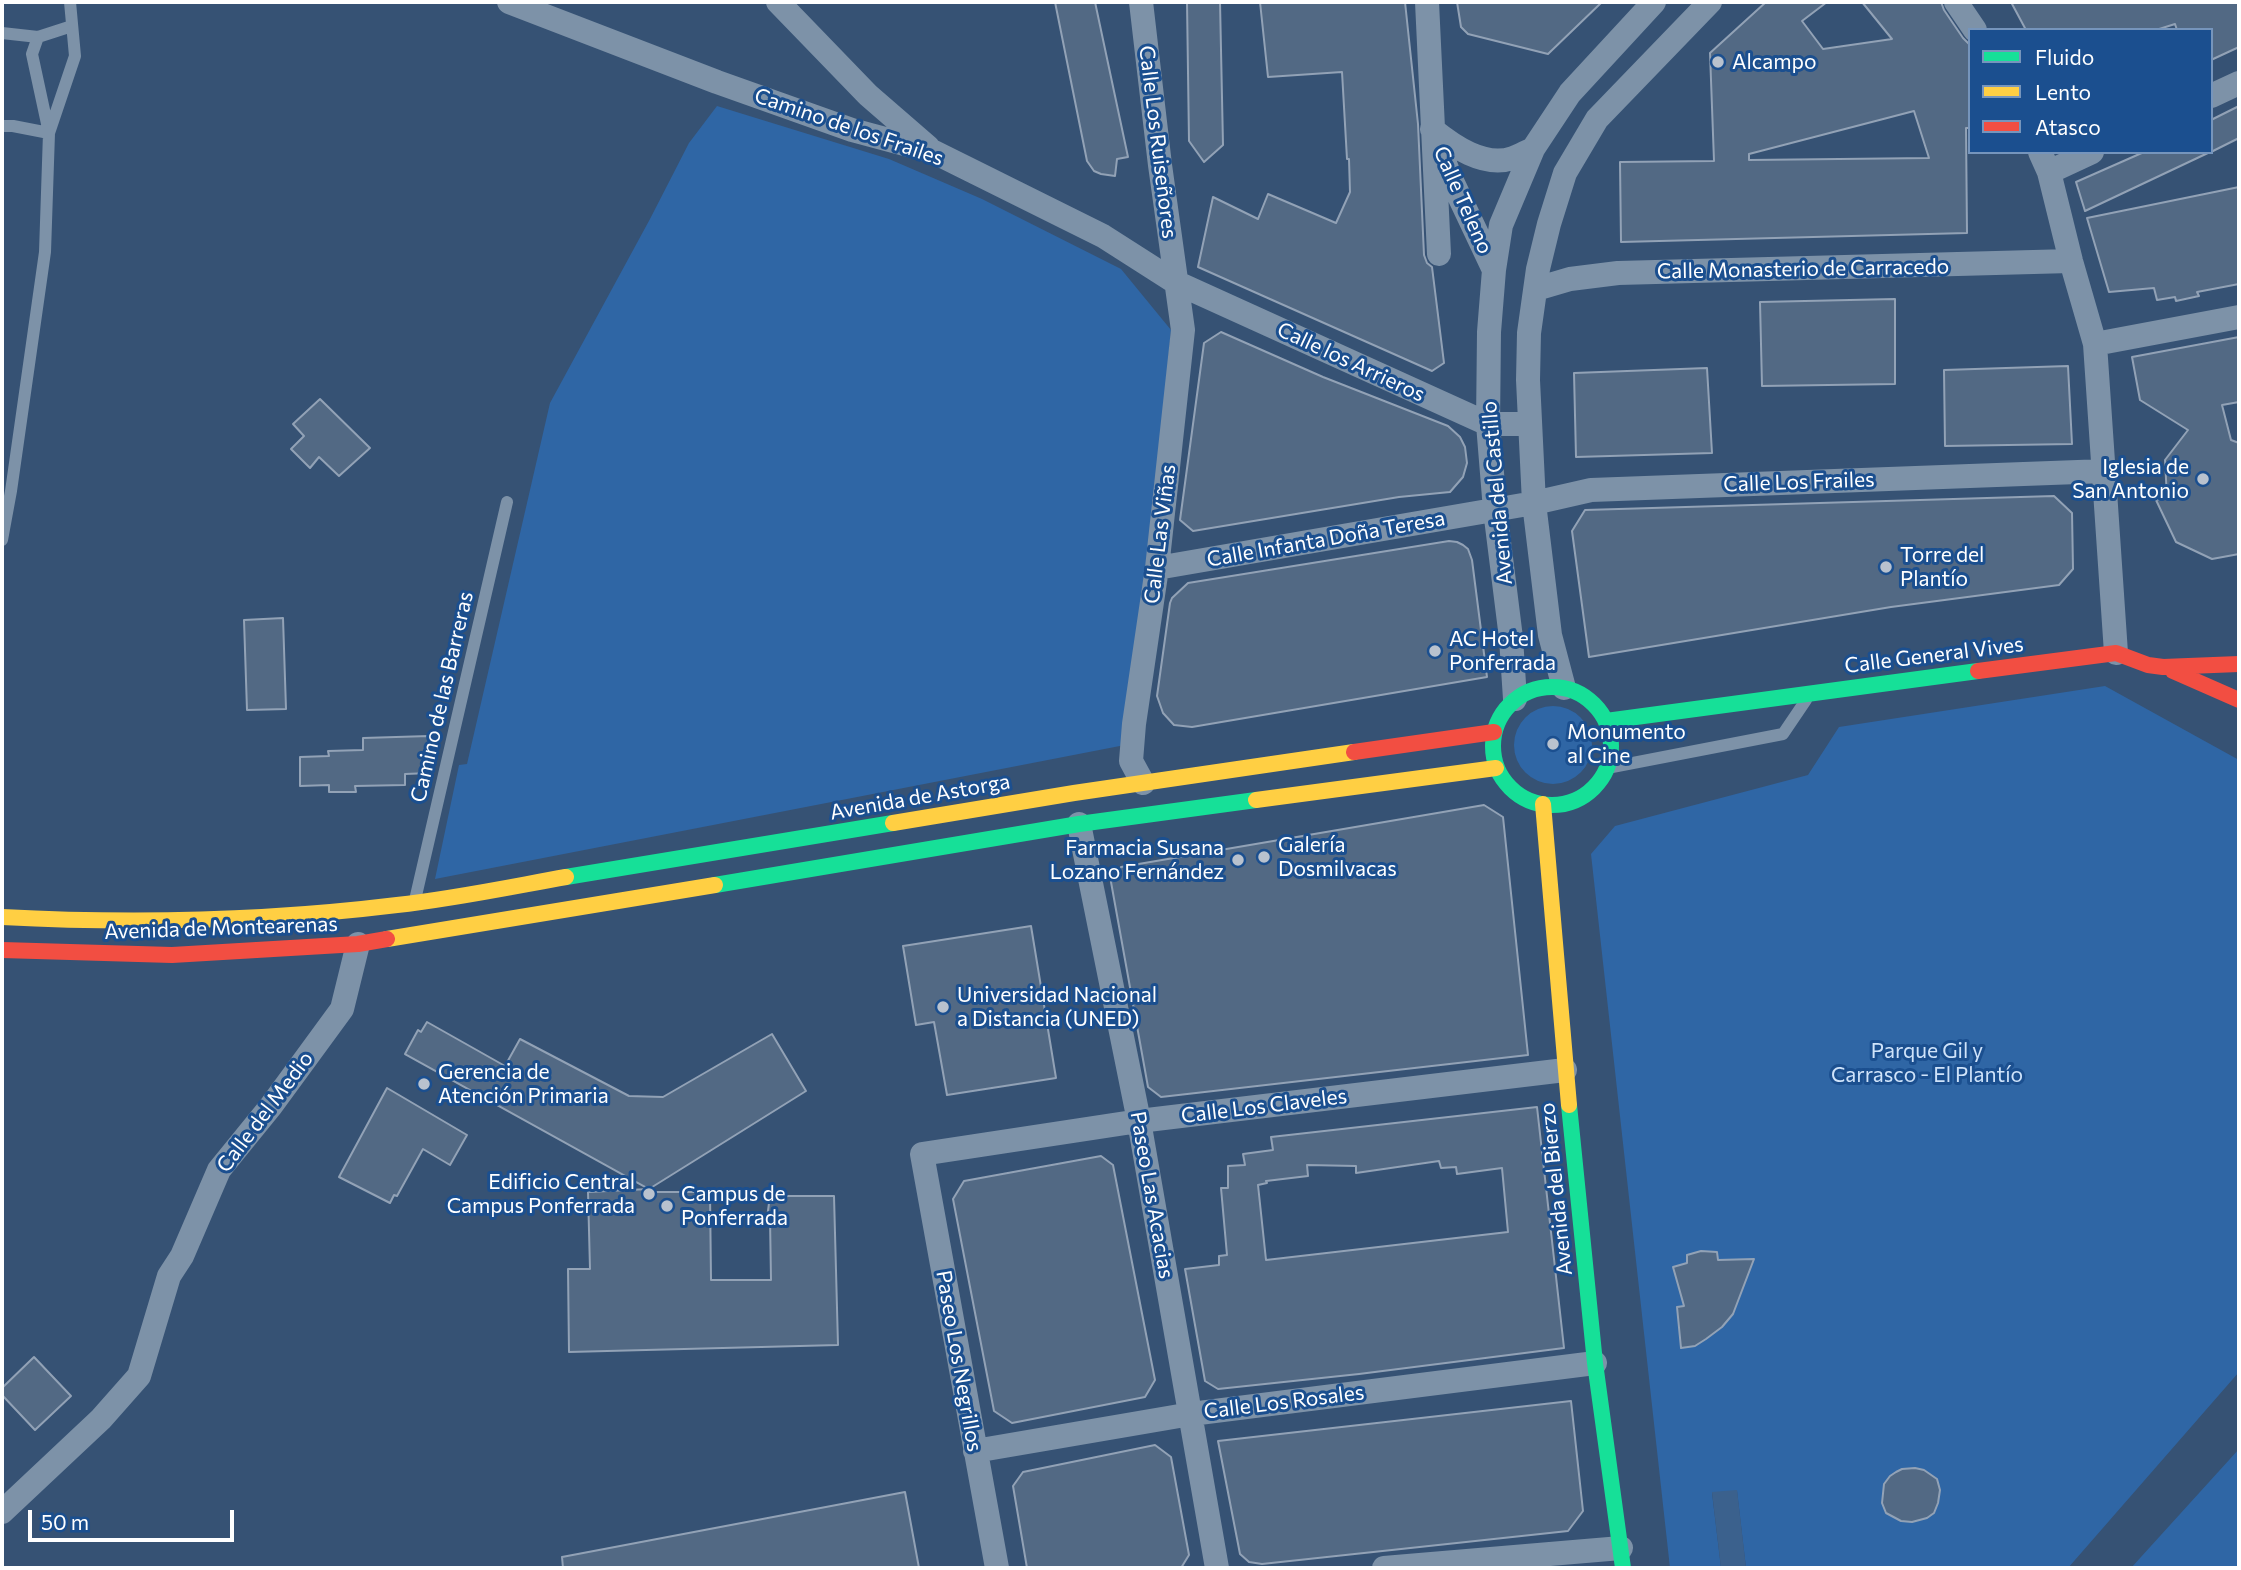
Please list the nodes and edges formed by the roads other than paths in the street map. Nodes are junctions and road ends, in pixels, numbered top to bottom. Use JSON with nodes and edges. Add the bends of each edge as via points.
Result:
{"nodes":[{"id":1,"x":70,"y":2,"type":"edge"},
{"id":2,"x":509,"y":2,"type":"edge"},
{"id":3,"x":778,"y":2,"type":"edge"},
{"id":4,"x":1141,"y":2,"type":"edge"},
{"id":5,"x":1427,"y":2,"type":"edge"},
{"id":6,"x":1654,"y":2,"type":"edge"},
{"id":7,"x":1710,"y":2,"type":"edge"},
{"id":8,"x":1956,"y":2,"type":"edge"},
{"id":9,"x":72,"y":26,"type":"junction"},
{"id":10,"x":1974,"y":28,"type":"edge"},
{"id":11,"x":2,"y":33,"type":"edge"},
{"id":12,"x":38,"y":37,"type":"junction"},
{"id":13,"x":2239,"y":83,"type":"edge"},
{"id":14,"x":2213,"y":95,"type":"edge"},
{"id":15,"x":2,"y":126,"type":"edge"},
{"id":16,"x":1432,"y":129,"type":"junction"},
{"id":17,"x":49,"y":133,"type":"junction"},
{"id":18,"x":1533,"y":149,"type":"junction"},
{"id":19,"x":934,"y":152,"type":"junction"},
{"id":20,"x":2083,"y":154,"type":"edge"},
{"id":21,"x":2045,"y":162,"type":"edge"},
{"id":22,"x":1439,"y":254,"type":"dead end"},
{"id":23,"x":2071,"y":261,"type":"junction"},
{"id":24,"x":1494,"y":270,"type":"junction"},
{"id":25,"x":1175,"y":282,"type":"junction"},
{"id":26,"x":1536,"y":289,"type":"junction"},
{"id":27,"x":2239,"y":317,"type":"edge"},
{"id":28,"x":2095,"y":344,"type":"junction"},
{"id":29,"x":1488,"y":424,"type":"junction"},
{"id":30,"x":1530,"y":424,"type":"junction"},
{"id":31,"x":2105,"y":471,"type":"junction"},
{"id":32,"x":507,"y":502,"type":"dead end"},
{"id":33,"x":1534,"y":503,"type":"junction"},
{"id":34,"x":1495,"y":510,"type":"junction"},
{"id":35,"x":2,"y":540,"type":"edge"},
{"id":36,"x":1157,"y":568,"type":"junction"},
{"id":37,"x":2116,"y":653,"type":"junction"},
{"id":38,"x":2239,"y":664,"type":"edge"},
{"id":39,"x":2163,"y":667,"type":"junction"},
{"id":40,"x":1564,"y":688,"type":"junction"},
{"id":41,"x":1811,"y":692,"type":"junction"},
{"id":42,"x":1515,"y":699,"type":"junction"},
{"id":43,"x":2239,"y":700,"type":"edge"},
{"id":44,"x":1708,"y":707,"type":"junction"},
{"id":45,"x":1606,"y":721,"type":"junction"},
{"id":46,"x":1494,"y":732,"type":"junction"},
{"id":47,"x":1611,"y":739,"type":"junction"},
{"id":48,"x":1496,"y":768,"type":"junction"},
{"id":49,"x":1607,"y":768,"type":"junction"},
{"id":50,"x":1143,"y":783,"type":"junction"},
{"id":51,"x":1544,"y":804,"type":"junction"},
{"id":52,"x":1079,"y":824,"type":"junction"},
{"id":53,"x":414,"y":901,"type":"junction"},
{"id":54,"x":354,"y":910,"type":"joint"},
{"id":55,"x":2,"y":917,"type":"edge"},
{"id":56,"x":358,"y":944,"type":"junction"},
{"id":57,"x":2,"y":950,"type":"edge"},
{"id":58,"x":1565,"y":1070,"type":"junction"},
{"id":59,"x":1139,"y":1121,"type":"junction"},
{"id":60,"x":922,"y":1154,"type":"joint"},
{"id":61,"x":1595,"y":1363,"type":"junction"},
{"id":62,"x":1191,"y":1414,"type":"junction"},
{"id":63,"x":975,"y":1451,"type":"junction"},
{"id":64,"x":2,"y":1512,"type":"edge"},
{"id":65,"x":1622,"y":1558,"type":"edge"},
{"id":66,"x":997,"y":1568,"type":"edge"},
{"id":67,"x":1217,"y":1568,"type":"edge"},
{"id":68,"x":1384,"y":1568,"type":"edge"}],
"edges":[{"from":1,"to":9,"type":"lane"},
{"from":2,"to":19,"type":"street","name":"Camino de los Frailes","via":[[815,117]]},
{"from":3,"to":19,"type":"street","via":[[868,95]]},
{"from":4,"to":25,"type":"street","name":"Calle Los Ruiseñores"},
{"from":5,"to":16,"type":"street","name":"Calle Teleno"},
{"from":6,"to":18,"type":"street","name":"Avenida del Castillo","via":[[1570,93]]},
{"from":7,"to":26,"type":"street","name":"Avenida del Castillo","via":[[1597,119],[1565,173]]},
{"from":8,"to":10,"type":"street"},
{"from":9,"to":12,"type":"lane"},
{"from":9,"to":17,"type":"lane","via":[[75,56]]},
{"from":11,"to":12,"type":"lane"},
{"from":12,"to":17,"type":"lane","via":[[32,54]]},
{"from":13,"to":14,"type":"street"},
{"from":15,"to":17,"type":"lane"},
{"from":16,"to":18,"type":"street","name":"Calle Teleno","via":[[1479,158],[1511,159]]},
{"from":16,"to":22,"type":"street","name":"Calle Teleno"},
{"from":16,"to":24,"type":"street","name":"Calle Teleno"},
{"from":17,"to":35,"type":"lane","via":[[46,252]]},
{"from":18,"to":24,"type":"street","name":"Avenida del Castillo","via":[[1501,225]]},
{"from":19,"to":25,"type":"street","name":"Camino de los Frailes","via":[[1103,236]]},
{"from":20,"to":21,"type":"street"},
{"from":21,"to":23,"type":"street"},
{"from":23,"to":26,"type":"street","name":"Calle Monasterio de Carracedo","via":[[1619,273]]},
{"from":23,"to":28,"type":"street"},
{"from":24,"to":29,"type":"street","name":"Avenida del Castillo"},
{"from":25,"to":29,"type":"street","name":"Calle los Arrieros"},
{"from":25,"to":36,"type":"street","name":"Calle Las Viñas","via":[[1183,330]]},
{"from":26,"to":30,"type":"street","name":"Avenida del Castillo","via":[[1529,333]]},
{"from":27,"to":28,"type":"street"},
{"from":28,"to":31,"type":"street"},
{"from":29,"to":30,"type":"street","name":"Calle los Arrieros"},
{"from":29,"to":34,"type":"street","name":"Avenida del Castillo"},
{"from":30,"to":33,"type":"street","name":"Avenida del Castillo"},
{"from":31,"to":33,"type":"street","name":"Calle Los Frailes","via":[[1591,490]]},
{"from":31,"to":37,"type":"street"},
{"from":32,"to":53,"type":"lane","name":"Camino de las Barreras"},
{"from":33,"to":34,"type":"street","name":"Calle Los Frailes"},
{"from":33,"to":40,"type":"street","name":"Avenida del Castillo","via":[[1550,635]]},
{"from":34,"to":36,"type":"street","name":"Calle Infanta Doña Teresa"},
{"from":34,"to":42,"type":"street","name":"Avenida del Castillo"},
{"from":36,"to":50,"type":"street","name":"Calle Las Viñas","via":[[1131,761]]},
{"from":37,"to":39,"type":"main road","name":"Calle General Vives"},
{"from":37,"to":41,"type":"main road","name":"Calle General Vives"},
{"from":38,"to":39,"type":"main road","name":"Calle General Vives"},
{"from":39,"to":43,"type":"main road","name":"Calle General Vives"},
{"from":40,"to":42,"type":"main road","via":[[1530,690]]},
{"from":40,"to":45,"type":"main road","via":[[1581,694]]},
{"from":41,"to":44,"type":"main road","name":"Calle General Vives"},
{"from":41,"to":49,"type":"lane","via":[[1783,734]]},
{"from":42,"to":46,"type":"main road"},
{"from":44,"to":45,"type":"main road","name":"Calle General Vives"},
{"from":44,"to":47,"type":"main road","name":"Calle General Vives"},
{"from":45,"to":47,"type":"main road"},
{"from":46,"to":48,"type":"main road"},
{"from":46,"to":50,"type":"main road","name":"Avenida de Astorga"},
{"from":47,"to":49,"type":"main road"},
{"from":48,"to":51,"type":"main road","via":[[1515,792]]},
{"from":48,"to":52,"type":"main road"},
{"from":49,"to":51,"type":"main road","via":[[1597,785],[1581,797],[1563,804]]},
{"from":50,"to":53,"type":"main road","name":"Avenida de Astorga"},
{"from":51,"to":58,"type":"main road","name":"Avenida del Bierzo"},
{"from":52,"to":56,"type":"main road"},
{"from":52,"to":59,"type":"street","name":"Paseo Las Acacias"},
{"from":53,"to":54,"type":"main road","name":"Avenida de Astorga"},
{"from":54,"to":55,"type":"main road","name":"Avenida de Montearenas","via":[[173,921]]},
{"from":56,"to":57,"type":"main road","name":"Avenida de Montearenas","via":[[172,955]]},
{"from":56,"to":64,"type":"street","name":"Calle del Medio","via":[[342,1009],[219,1170],[169,1276],[139,1376],[101,1419]]},
{"from":58,"to":59,"type":"street","name":"Calle Los Claveles"},
{"from":58,"to":61,"type":"main road","name":"Avenida del Bierzo"},
{"from":59,"to":60,"type":"street","name":"Calle Los Claveles"},
{"from":59,"to":62,"type":"street","name":"Paseo Las Acacias"},
{"from":60,"to":63,"type":"street","name":"Paseo Los Negrillos"},
{"from":61,"to":62,"type":"street","name":"Calle Los Rosales"},
{"from":61,"to":65,"type":"main road","name":"Avenida del Bierzo"},
{"from":62,"to":63,"type":"street","name":"Calle Los Rosales"},
{"from":62,"to":67,"type":"street","name":"Paseo Las Acacias"},
{"from":63,"to":66,"type":"street","name":"Paseo Los Negrillos"},
{"from":65,"to":68,"type":"street"}]}
